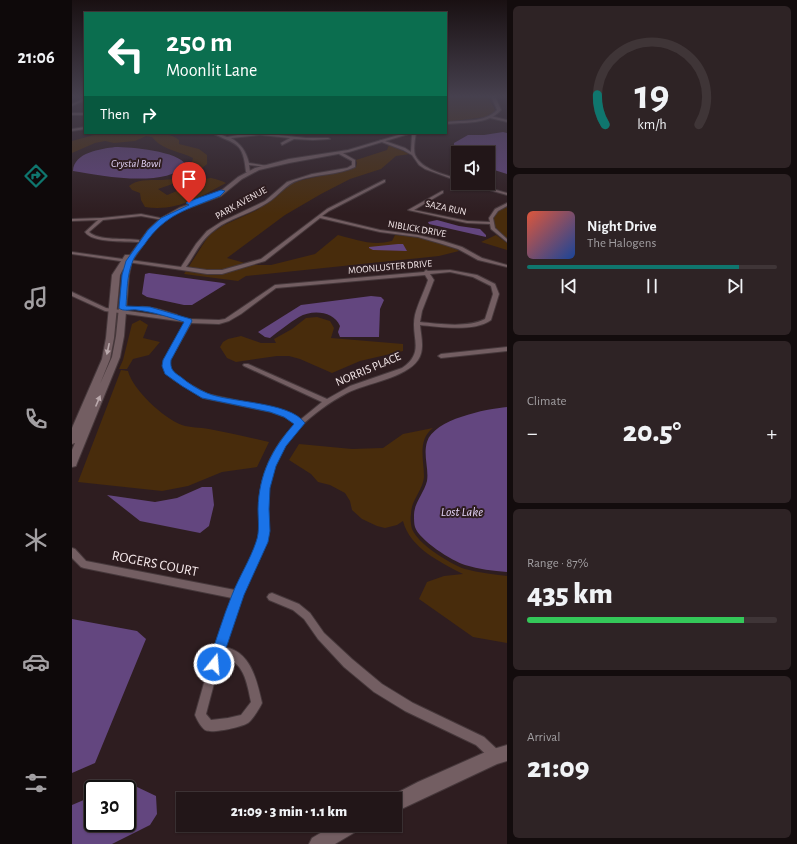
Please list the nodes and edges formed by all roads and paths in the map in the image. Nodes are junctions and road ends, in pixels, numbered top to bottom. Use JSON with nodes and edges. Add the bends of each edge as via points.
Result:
{"nodes":[{"id":1,"x":220,"y":135,"type":"edge"},
{"id":2,"x":250,"y":135,"type":"edge"},
{"id":3,"x":273,"y":135,"type":"edge"},
{"id":4,"x":401,"y":135,"type":"edge"},
{"id":5,"x":414,"y":135,"type":"edge"},
{"id":6,"x":227,"y":138,"type":"junction"},
{"id":7,"x":293,"y":138,"type":"junction"},
{"id":8,"x":328,"y":139,"type":"dead end"},
{"id":9,"x":381,"y":141,"type":"junction"},
{"id":10,"x":282,"y":144,"type":"dead end"},
{"id":11,"x":340,"y":153,"type":"junction"},
{"id":12,"x":413,"y":154,"type":"junction"},
{"id":13,"x":248,"y":164,"type":"junction"},
{"id":14,"x":266,"y":166,"type":"junction"},
{"id":15,"x":248,"y":172,"type":"junction"},
{"id":16,"x":451,"y":177,"type":"edge"},
{"id":17,"x":384,"y":181,"type":"dead end"},
{"id":18,"x":492,"y":190,"type":"edge"},
{"id":19,"x":442,"y":192,"type":"dead end"},
{"id":20,"x":507,"y":194,"type":"edge"},
{"id":21,"x":507,"y":204,"type":"edge"},
{"id":22,"x":320,"y":217,"type":"junction"},
{"id":23,"x":161,"y":218,"type":"junction"},
{"id":24,"x":102,"y":219,"type":"junction"},
{"id":25,"x":72,"y":220,"type":"edge"},
{"id":26,"x":491,"y":223,"type":"junction"},
{"id":27,"x":507,"y":241,"type":"edge"},
{"id":28,"x":136,"y":242,"type":"junction"},
{"id":29,"x":72,"y":253,"type":"edge"},
{"id":30,"x":126,"y":261,"type":"junction"},
{"id":31,"x":507,"y":266,"type":"edge"},
{"id":32,"x":182,"y":269,"type":"junction"},
{"id":33,"x":426,"y":272,"type":"junction"},
{"id":34,"x":72,"y":294,"type":"edge"},
{"id":35,"x":119,"y":310,"type":"junction"},
{"id":36,"x":151,"y":310,"type":"junction"},
{"id":37,"x":146,"y":314,"type":"junction"},
{"id":38,"x":189,"y":321,"type":"junction"},
{"id":39,"x":418,"y":323,"type":"junction"},
{"id":40,"x":507,"y":349,"type":"edge"},
{"id":41,"x":441,"y":356,"type":"dead end"},
{"id":42,"x":246,"y":365,"type":"dead end"},
{"id":43,"x":327,"y":402,"type":"junction"},
{"id":44,"x":300,"y":423,"type":"junction"},
{"id":45,"x":82,"y":426,"type":"junction"},
{"id":46,"x":72,"y":440,"type":"edge"},
{"id":47,"x":72,"y":463,"type":"edge"},
{"id":48,"x":72,"y":552,"type":"edge"},
{"id":49,"x":238,"y":595,"type":"junction"},
{"id":50,"x":272,"y":597,"type":"dead end"},
{"id":51,"x":218,"y":651,"type":"junction"},
{"id":52,"x":501,"y":755,"type":"edge"},
{"id":53,"x":402,"y":799,"type":"edge"},
{"id":54,"x":339,"y":832,"type":"edge"},
{"id":55,"x":318,"y":844,"type":"edge"}],
"edges":[{"from":1,"to":6,"type":"street"},
{"from":2,"to":6,"type":"street"},
{"from":3,"to":7,"type":"street"},
{"from":4,"to":9,"type":"street"},
{"from":5,"to":12,"type":"street"},
{"from":6,"to":13,"type":"street","via":[[244,150]]},
{"from":7,"to":8,"type":"street"},
{"from":7,"to":10,"type":"street"},
{"from":9,"to":11,"type":"street"},
{"from":9,"to":12,"type":"street"},
{"from":11,"to":14,"type":"street"},
{"from":11,"to":32,"type":"street","name":"PARK AVENUE","via":[[354,161],[354,166],[288,183],[259,206],[209,232]]},
{"from":12,"to":16,"type":"street","via":[[426,168]]},
{"from":13,"to":14,"type":"street"},
{"from":13,"to":15,"type":"street"},
{"from":14,"to":15,"type":"street"},
{"from":15,"to":23,"type":"street","via":[[219,195]]},
{"from":17,"to":22,"type":"street","via":[[328,210]]},
{"from":18,"to":20,"type":"street"},
{"from":19,"to":26,"type":"street","name":"SAZA RUN","via":[[410,210],[466,222]]},
{"from":21,"to":26,"type":"street","via":[[496,210]]},
{"from":22,"to":31,"type":"street","name":"NIBLICK DRIVE","via":[[441,242],[460,248],[480,259]]},
{"from":22,"to":32,"type":"street","via":[[263,260],[215,273]]},
{"from":23,"to":24,"type":"street","via":[[141,215]]},
{"from":23,"to":28,"type":"street"},
{"from":23,"to":30,"type":"street"},
{"from":24,"to":25,"type":"street"},
{"from":24,"to":28,"type":"street","via":[[87,232],[92,237]]},
{"from":26,"to":27,"type":"street","via":[[498,234]]},
{"from":28,"to":30,"type":"street"},
{"from":29,"to":30,"type":"street"},
{"from":30,"to":32,"type":"street"},
{"from":30,"to":35,"type":"street","via":[[116,275]]},
{"from":33,"to":38,"type":"street","name":"MOONLUSTER DRIVE","via":[[275,287],[227,320]]},
{"from":33,"to":39,"type":"street","name":"NORRIS PLACE","via":[[431,280],[418,315]]},
{"from":33,"to":39,"type":"street","name":"MOONLUSTER DRIVE","via":[[450,271],[475,276],[493,285],[496,294],[488,320],[485,322],[468,325]]},
{"from":34,"to":35,"type":"street","via":[[98,307]]},
{"from":35,"to":36,"type":"street","name":"MOONLUSTER DRIVE","via":[[131,307]]},
{"from":35,"to":37,"type":"street","name":"MOONLUSTER DRIVE"},
{"from":35,"to":45,"type":"street","via":[[116,357]]},
{"from":36,"to":37,"type":"street"},
{"from":36,"to":38,"type":"street","name":"MOONLUSTER DRIVE"},
{"from":37,"to":38,"type":"street","name":"MOONLUSTER DRIVE"},
{"from":38,"to":44,"type":"street","via":[[167,360],[168,372],[205,396],[272,410]]},
{"from":39,"to":43,"type":"street","name":"NORRIS PLACE","via":[[419,350],[413,364],[346,391]]},
{"from":40,"to":41,"type":"street"},
{"from":42,"to":43,"type":"street"},
{"from":43,"to":44,"type":"street","name":"NORRIS PLACE"},
{"from":44,"to":49,"type":"street","name":"NORRIS PLACE","via":[[282,444],[271,466],[265,488],[265,527],[262,542]]},
{"from":45,"to":46,"type":"street"},
{"from":45,"to":47,"type":"street"},
{"from":48,"to":49,"type":"street","name":"ROGERS COURT","via":[[84,564]]},
{"from":49,"to":51,"type":"street","name":"NORRIS PLACE"},
{"from":50,"to":52,"type":"street","via":[[296,607],[307,616],[321,636],[378,688],[410,708],[480,741]]},
{"from":51,"to":51,"type":"street","name":"NORRIS PLACE","via":[[200,714],[208,726],[244,719],[257,703],[247,667],[234,656]]},
{"from":52,"to":53,"type":"street"},
{"from":54,"to":55,"type":"street"}]}
